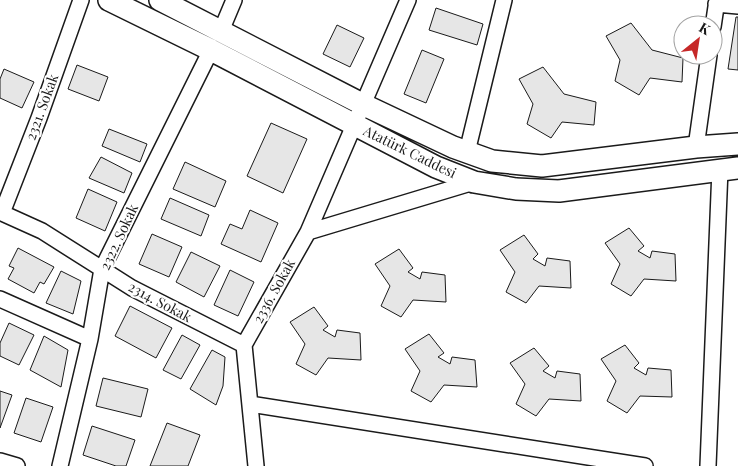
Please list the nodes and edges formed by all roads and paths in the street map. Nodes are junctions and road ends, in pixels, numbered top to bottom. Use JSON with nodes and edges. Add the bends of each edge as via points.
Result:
{"nodes":[{"id":1,"x":81,"y":0,"type":"edge"},
{"id":2,"x":109,"y":0,"type":"edge"},
{"id":3,"x":160,"y":0,"type":"edge"},
{"id":4,"x":234,"y":0,"type":"edge"},
{"id":5,"x":408,"y":0,"type":"edge"},
{"id":6,"x":504,"y":0,"type":"edge"},
{"id":7,"x":717,"y":2,"type":"edge"},
{"id":8,"x":738,"y":6,"type":"edge"},
{"id":9,"x":715,"y":15,"type":"edge"},
{"id":10,"x":221,"y":31,"type":"junction"},
{"id":11,"x":211,"y":50,"type":"junction"},
{"id":12,"x":708,"y":65,"type":"edge"},
{"id":13,"x":362,"y":104,"type":"junction"},
{"id":14,"x":354,"y":125,"type":"junction"},
{"id":15,"x":738,"y":144,"type":"edge"},
{"id":16,"x":696,"y":147,"type":"junction"},
{"id":17,"x":467,"y":152,"type":"junction"},
{"id":18,"x":729,"y":168,"type":"edge"},
{"id":19,"x":474,"y":182,"type":"junction"},
{"id":20,"x":1,"y":213,"type":"edge"},
{"id":21,"x":308,"y":232,"type":"junction"},
{"id":22,"x":102,"y":269,"type":"junction"},
{"id":23,"x":0,"y":299,"type":"edge"},
{"id":24,"x":90,"y":339,"type":"junction"},
{"id":25,"x":244,"y":345,"type":"junction"},
{"id":26,"x":250,"y":404,"type":"junction"},
{"id":27,"x":0,"y":461,"type":"edge"},
{"id":28,"x":17,"y":466,"type":"edge"},
{"id":29,"x":60,"y":466,"type":"edge"},
{"id":30,"x":256,"y":466,"type":"edge"},
{"id":31,"x":645,"y":466,"type":"edge"},
{"id":32,"x":708,"y":466,"type":"edge"}],
"edges":[{"from":1,"to":20,"type":"street","name":"2321. Sokak"},
{"from":2,"to":11,"type":"main road","name":"Atatürk Caddesi"},
{"from":3,"to":10,"type":"main road","name":"Atatürk Caddesi"},
{"from":4,"to":10,"type":"street"},
{"from":5,"to":13,"type":"street","name":"2336. Sokak"},
{"from":6,"to":17,"type":"street"},
{"from":7,"to":8,"type":"street"},
{"from":7,"to":9,"type":"street"},
{"from":10,"to":13,"type":"main road","name":"Atatürk Caddesi"},
{"from":11,"to":14,"type":"main road","name":"Atatürk Caddesi"},
{"from":11,"to":22,"type":"street","name":"2322. Sokak"},
{"from":12,"to":16,"type":"street"},
{"from":13,"to":14,"type":"street","name":"2336. Sokak"},
{"from":13,"to":17,"type":"main road","name":"Atatürk Caddesi"},
{"from":14,"to":19,"type":"main road","name":"Atatürk Caddesi","via":[[436,167]]},
{"from":14,"to":21,"type":"street","name":"2336. Sokak"},
{"from":15,"to":16,"type":"main road","name":"Atatürk Caddesi"},
{"from":16,"to":17,"type":"main road","name":"Atatürk Caddesi","via":[[542,166],[492,161]]},
{"from":18,"to":19,"type":"main road","name":"Atatürk Caddesi","via":[[558,191]]},
{"from":18,"to":32,"type":"street"},
{"from":19,"to":21,"type":"street"},
{"from":20,"to":22,"type":"street","name":"2314. Sokak","via":[[42,231]]},
{"from":21,"to":25,"type":"street","name":"2336. Sokak"},
{"from":22,"to":24,"type":"street","name":"2322. Sokak"},
{"from":22,"to":25,"type":"street","name":"2314. Sokak","via":[[132,288]]},
{"from":23,"to":24,"type":"street"},
{"from":24,"to":29,"type":"street","name":"2322. Sokak"},
{"from":25,"to":26,"type":"street"},
{"from":26,"to":30,"type":"street"},
{"from":26,"to":31,"type":"street"},
{"from":27,"to":28,"type":"street"}]}
